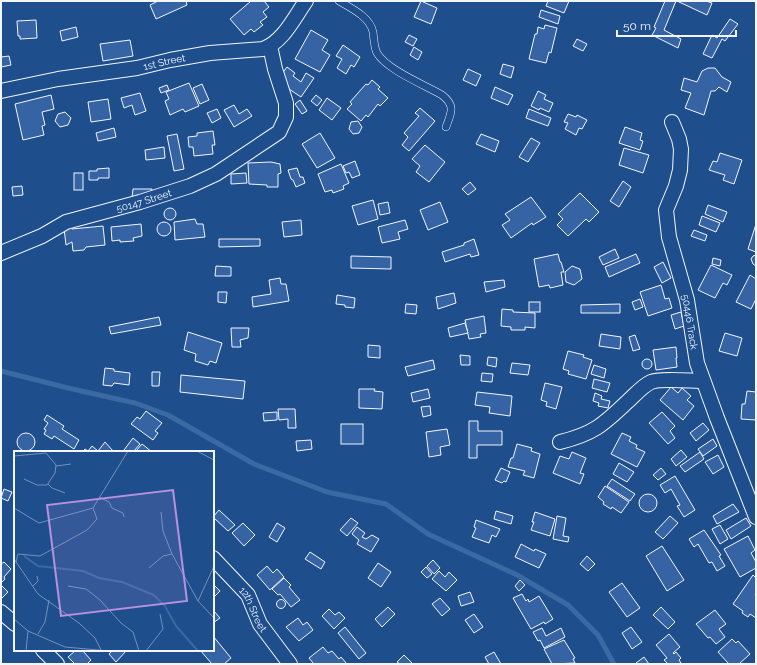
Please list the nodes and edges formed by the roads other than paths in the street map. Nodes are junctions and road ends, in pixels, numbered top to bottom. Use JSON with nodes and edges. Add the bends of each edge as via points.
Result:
{"nodes":[{"id":1,"x":306,"y":1,"type":"edge"},
{"id":2,"x":340,"y":1,"type":"edge"},
{"id":3,"x":270,"y":46,"type":"junction"},
{"id":4,"x":1,"y":91,"type":"edge"},
{"id":5,"x":672,"y":122,"type":"dead end"},
{"id":6,"x":446,"y":127,"type":"dead end"},
{"id":7,"x":1,"y":253,"type":"edge"},
{"id":8,"x":703,"y":381,"type":"junction"},
{"id":9,"x":560,"y":442,"type":"dead end"},
{"id":10,"x":756,"y":517,"type":"edge"},
{"id":11,"x":214,"y":559,"type":"edge"},
{"id":12,"x":1,"y":612,"type":"edge"},
{"id":13,"x":14,"y":623,"type":"edge"},
{"id":14,"x":44,"y":651,"type":"edge"},
{"id":15,"x":57,"y":664,"type":"edge"},
{"id":16,"x":290,"y":664,"type":"edge"}],
"edges":[{"from":1,"to":3,"type":"street","via":[[284,33]]},
{"from":2,"to":6,"type":"lane","via":[[353,9],[372,28],[377,53],[384,60],[397,71],[447,98],[452,105]]},
{"from":3,"to":4,"type":"street","name":"1st Street","via":[[257,50],[210,53]]},
{"from":3,"to":7,"type":"street","name":"50147 Street","via":[[286,104],[286,117],[279,132],[216,174],[190,186],[74,219]]},
{"from":5,"to":8,"type":"street","name":"50446 Track","via":[[681,149],[680,170],[666,210],[669,237],[687,300],[697,363]]},
{"from":8,"to":9,"type":"street","via":[[651,382],[594,431]]},
{"from":8,"to":10,"type":"street","name":"50446 Track"},
{"from":11,"to":16,"type":"street","name":"12th Street","via":[[248,595],[260,624]]},
{"from":12,"to":13,"type":"street"},
{"from":14,"to":15,"type":"street"}]}
